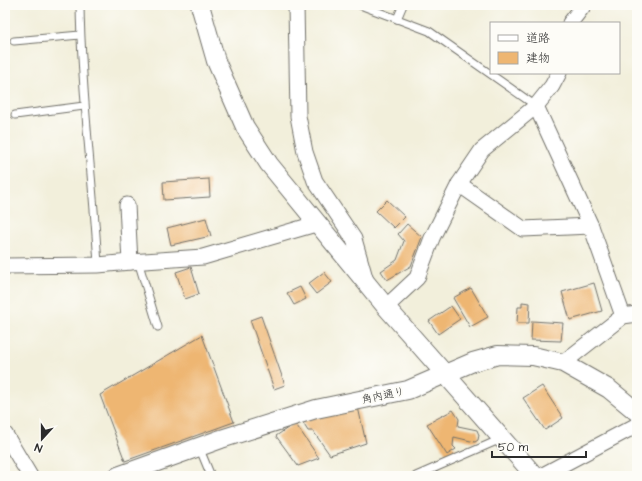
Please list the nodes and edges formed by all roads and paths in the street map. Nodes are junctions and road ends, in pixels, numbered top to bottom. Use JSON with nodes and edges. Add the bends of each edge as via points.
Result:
{"nodes":[{"id":1,"x":80,"y":5,"type":"edge"},
{"id":2,"x":200,"y":5,"type":"edge"},
{"id":3,"x":296,"y":5,"type":"edge"},
{"id":4,"x":360,"y":5,"type":"edge"},
{"id":5,"x":403,"y":5,"type":"edge"},
{"id":6,"x":584,"y":5,"type":"edge"},
{"id":7,"x":398,"y":19,"type":"junction"},
{"id":8,"x":571,"y":22,"type":"edge"},
{"id":9,"x":80,"y":35,"type":"junction"},
{"id":10,"x":14,"y":41,"type":"dead end"},
{"id":11,"x":490,"y":74,"type":"edge"},
{"id":12,"x":490,"y":74,"type":"edge"},
{"id":13,"x":558,"y":74,"type":"edge"},
{"id":14,"x":84,"y":106,"type":"junction"},
{"id":15,"x":536,"y":106,"type":"junction"},
{"id":16,"x":15,"y":115,"type":"dead end"},
{"id":17,"x":459,"y":184,"type":"junction"},
{"id":18,"x":127,"y":205,"type":"dead end"},
{"id":19,"x":319,"y":223,"type":"junction"},
{"id":20,"x":591,"y":226,"type":"junction"},
{"id":21,"x":134,"y":261,"type":"junction"},
{"id":22,"x":98,"y":265,"type":"junction"},
{"id":23,"x":5,"y":266,"type":"edge"},
{"id":24,"x":367,"y":282,"type":"junction"},
{"id":25,"x":386,"y":306,"type":"junction"},
{"id":26,"x":630,"y":315,"type":"edge"},
{"id":27,"x":158,"y":327,"type":"dead end"},
{"id":28,"x":563,"y":363,"type":"junction"},
{"id":29,"x":446,"y":374,"type":"junction"},
{"id":30,"x":637,"y":412,"type":"edge"},
{"id":31,"x":637,"y":425,"type":"edge"},
{"id":32,"x":5,"y":434,"type":"edge"},
{"id":33,"x":502,"y":439,"type":"junction"},
{"id":34,"x":199,"y":447,"type":"junction"},
{"id":35,"x":30,"y":476,"type":"edge"},
{"id":36,"x":118,"y":476,"type":"edge"},
{"id":37,"x":211,"y":476,"type":"edge"},
{"id":38,"x":416,"y":476,"type":"edge"},
{"id":39,"x":535,"y":476,"type":"edge"},
{"id":40,"x":541,"y":476,"type":"edge"}],
"edges":[{"from":1,"to":9,"type":"lane"},
{"from":2,"to":19,"type":"street","via":[[216,61],[246,127],[269,164]]},
{"from":3,"to":24,"type":"street","via":[[298,116],[305,152],[315,181],[354,239]]},
{"from":4,"to":7,"type":"lane"},
{"from":5,"to":7,"type":"lane"},
{"from":6,"to":8,"type":"street"},
{"from":7,"to":12,"type":"lane","via":[[429,31]]},
{"from":9,"to":10,"type":"lane"},
{"from":9,"to":14,"type":"lane"},
{"from":11,"to":15,"type":"lane"},
{"from":13,"to":15,"type":"street"},
{"from":14,"to":16,"type":"lane"},
{"from":14,"to":22,"type":"lane","via":[[93,185]]},
{"from":15,"to":17,"type":"street","via":[[482,150]]},
{"from":15,"to":20,"type":"street"},
{"from":17,"to":20,"type":"street","via":[[523,229]]},
{"from":17,"to":25,"type":"street","via":[[432,238],[417,278]]},
{"from":18,"to":21,"type":"street"},
{"from":19,"to":21,"type":"street","via":[[203,257]]},
{"from":19,"to":24,"type":"street"},
{"from":20,"to":26,"type":"street"},
{"from":21,"to":22,"type":"street"},
{"from":21,"to":27,"type":"lane"},
{"from":22,"to":23,"type":"street"},
{"from":24,"to":25,"type":"street"},
{"from":25,"to":29,"type":"street"},
{"from":26,"to":28,"type":"street"},
{"from":28,"to":29,"type":"street","name":"角内通り","via":[[533,356],[498,355],[473,362]]},
{"from":28,"to":30,"type":"street","name":"角内通り","via":[[609,389]]},
{"from":29,"to":33,"type":"street"},
{"from":29,"to":34,"type":"street","name":"角内通り","via":[[408,390],[316,409]]},
{"from":31,"to":40,"type":"street"},
{"from":32,"to":35,"type":"street"},
{"from":33,"to":38,"type":"lane"},
{"from":33,"to":39,"type":"street"},
{"from":34,"to":36,"type":"street","name":"角内通り"},
{"from":34,"to":37,"type":"lane"}]}
